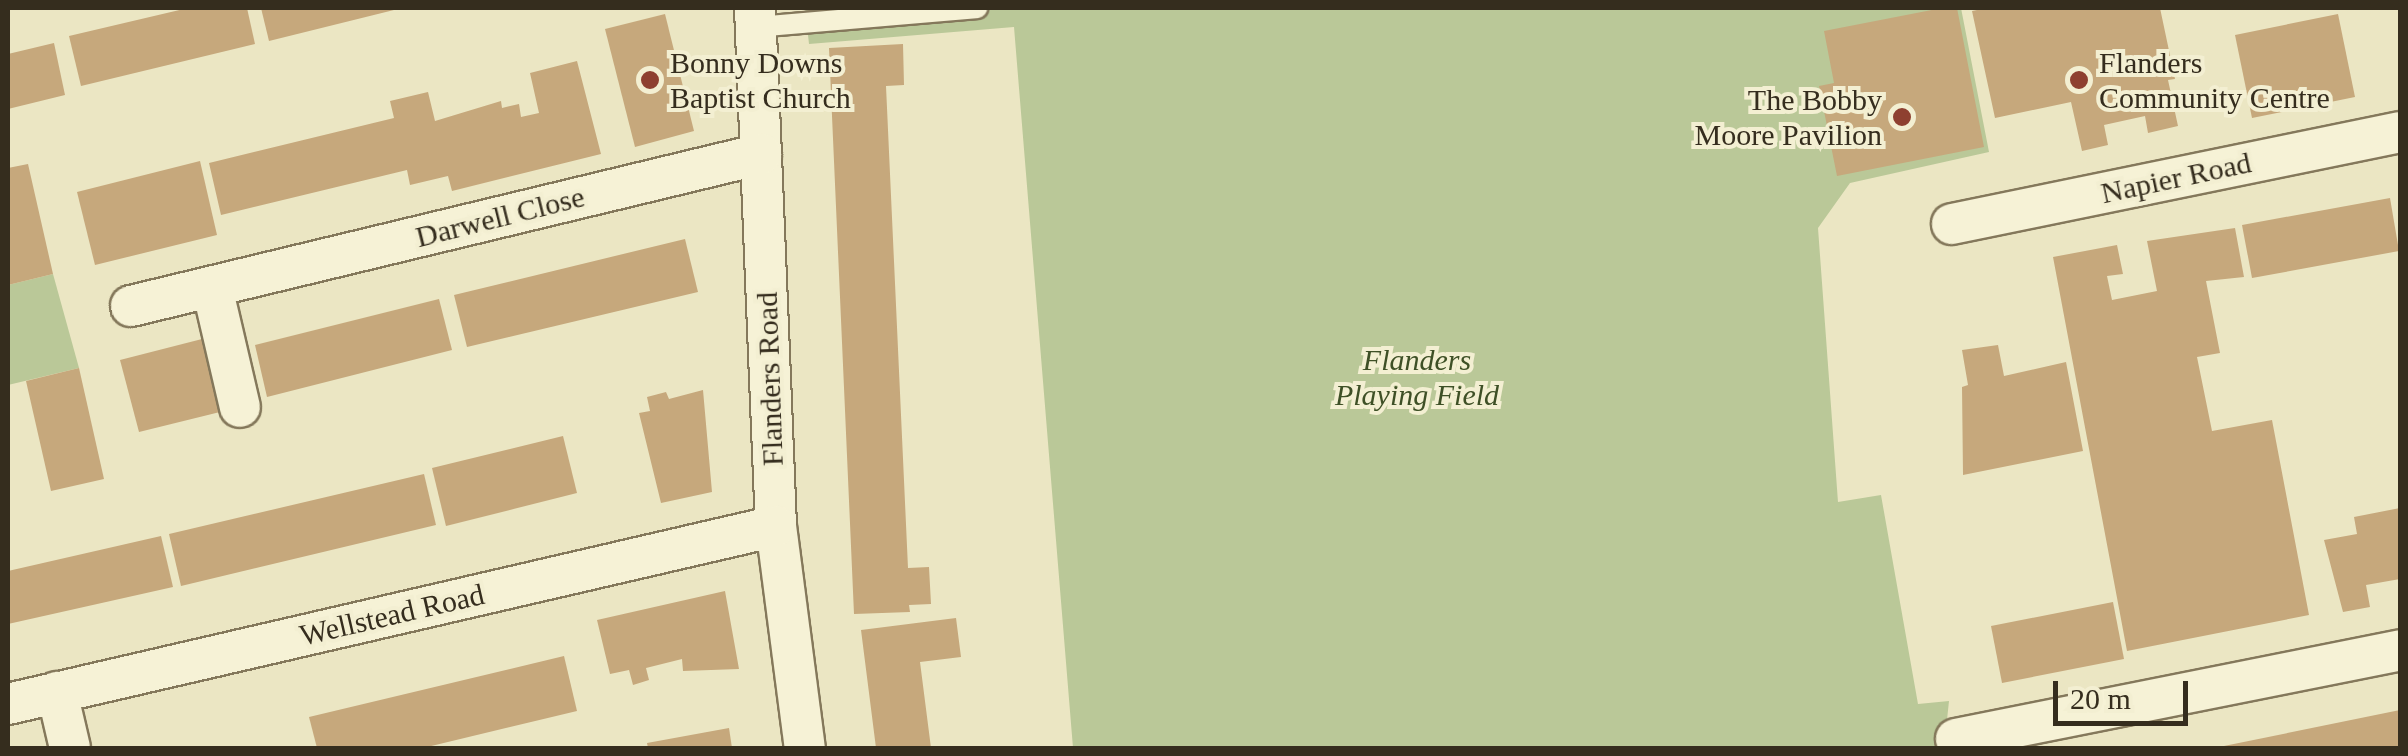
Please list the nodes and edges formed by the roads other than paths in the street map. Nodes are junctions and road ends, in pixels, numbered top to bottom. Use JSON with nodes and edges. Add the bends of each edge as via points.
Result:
{"nodes":[{"id":1,"x":977,"y":8,"type":"edge"},
{"id":2,"x":756,"y":17,"type":"edge"},
{"id":3,"x":2400,"y":132,"type":"edge"},
{"id":4,"x":761,"y":154,"type":"junction"},
{"id":5,"x":1952,"y":224,"type":"dead end"},
{"id":6,"x":225,"y":283,"type":"junction"},
{"id":7,"x":131,"y":306,"type":"dead end"},
{"id":8,"x":240,"y":407,"type":"dead end"},
{"id":9,"x":776,"y":526,"type":"junction"},
{"id":10,"x":2400,"y":650,"type":"edge"},
{"id":11,"x":56,"y":692,"type":"junction"},
{"id":12,"x":8,"y":704,"type":"edge"},
{"id":13,"x":1956,"y":739,"type":"dead end"},
{"id":14,"x":70,"y":748,"type":"edge"},
{"id":15,"x":805,"y":748,"type":"edge"}],
"edges":[{"from":1,"to":2,"type":"lane"},
{"from":2,"to":4,"type":"street","name":"Flanders Road"},
{"from":3,"to":5,"type":"street","name":"Napier Road"},
{"from":4,"to":6,"type":"street","name":"Darwell Close"},
{"from":4,"to":9,"type":"street","name":"Flanders Road"},
{"from":6,"to":7,"type":"street","name":"Darwell Close"},
{"from":6,"to":8,"type":"street"},
{"from":9,"to":11,"type":"street","name":"Wellstead Road"},
{"from":9,"to":15,"type":"street","name":"Flanders Road"},
{"from":10,"to":13,"type":"street"},
{"from":11,"to":12,"type":"street","name":"Wellstead Road"},
{"from":11,"to":14,"type":"street"}]}
